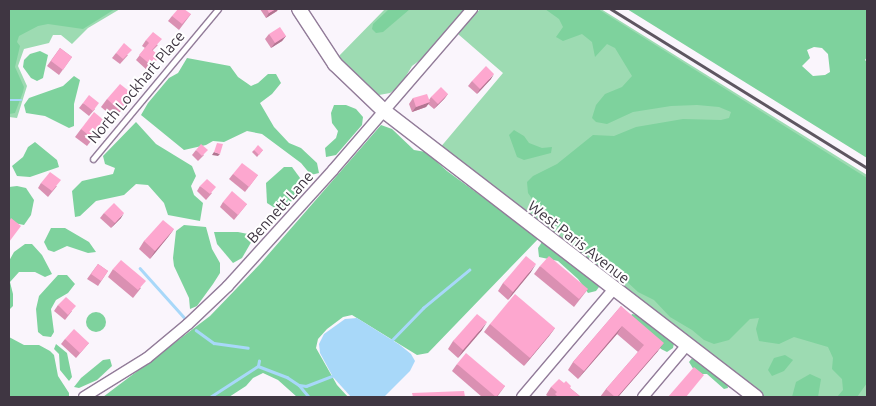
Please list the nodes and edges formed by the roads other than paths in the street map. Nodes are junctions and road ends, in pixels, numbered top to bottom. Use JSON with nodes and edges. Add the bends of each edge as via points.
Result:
{"nodes":[{"id":1,"x":218,"y":9,"type":"edge"},
{"id":2,"x":299,"y":9,"type":"edge"},
{"id":3,"x":472,"y":9,"type":"edge"},
{"id":4,"x":384,"y":111,"type":"junction"},
{"id":5,"x":93,"y":159,"type":"dead end"},
{"id":6,"x":614,"y":289,"type":"junction"},
{"id":7,"x":687,"y":345,"type":"junction"},
{"id":8,"x":84,"y":397,"type":"edge"},
{"id":9,"x":522,"y":397,"type":"edge"},
{"id":10,"x":643,"y":397,"type":"edge"},
{"id":11,"x":756,"y":397,"type":"edge"}],
"edges":[{"from":1,"to":5,"type":"lane","name":"North Lockhart Place"},
{"from":2,"to":4,"type":"main road","name":"West Paris Avenue","via":[[335,64]]},
{"from":3,"to":4,"type":"street","name":"Bennett Lane"},
{"from":4,"to":6,"type":"main road","name":"West Paris Avenue"},
{"from":4,"to":8,"type":"street","name":"Bennett Lane","via":[[243,270],[206,307],[147,358]]},
{"from":6,"to":7,"type":"main road","name":"West Paris Avenue"},
{"from":6,"to":9,"type":"street"},
{"from":7,"to":10,"type":"street"},
{"from":7,"to":11,"type":"main road","name":"West Paris Avenue"}]}
